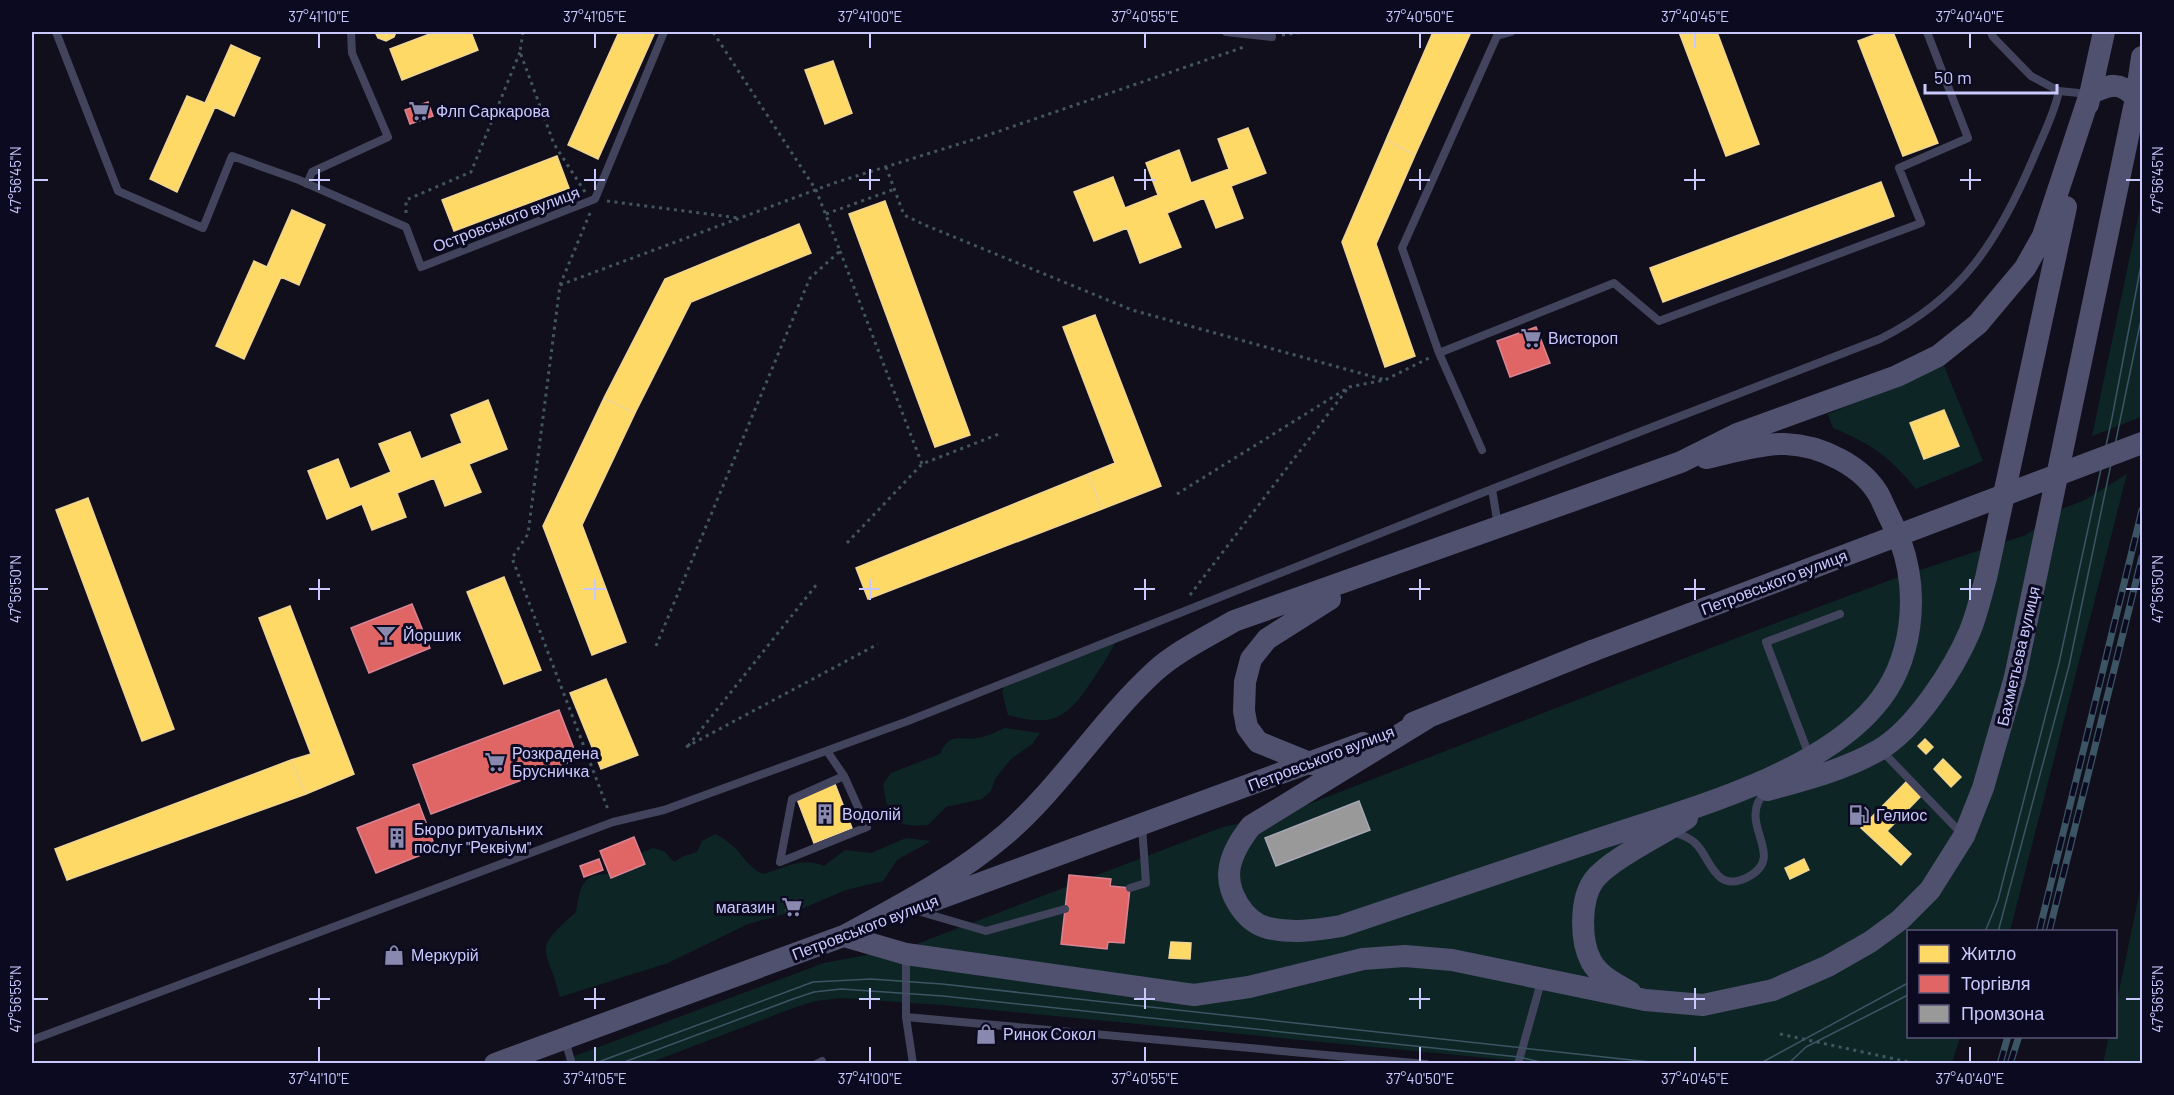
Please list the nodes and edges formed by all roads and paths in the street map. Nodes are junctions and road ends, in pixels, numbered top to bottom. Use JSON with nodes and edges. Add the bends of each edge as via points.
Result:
{"nodes":[{"id":1,"x":56,"y":32,"type":"edge"},
{"id":2,"x":351,"y":32,"type":"edge"},
{"id":3,"x":523,"y":32,"type":"edge"},
{"id":4,"x":664,"y":32,"type":"edge"},
{"id":5,"x":713,"y":32,"type":"edge"},
{"id":6,"x":1227,"y":32,"type":"edge"},
{"id":7,"x":1304,"y":32,"type":"edge"},
{"id":8,"x":1511,"y":32,"type":"edge"},
{"id":9,"x":1927,"y":32,"type":"edge"},
{"id":10,"x":1991,"y":32,"type":"edge"},
{"id":11,"x":2104,"y":32,"type":"edge"},
{"id":12,"x":1272,"y":37,"type":"junction"},
{"id":13,"x":520,"y":52,"type":"junction"},
{"id":14,"x":2142,"y":57,"type":"edge"},
{"id":15,"x":2059,"y":91,"type":"junction"},
{"id":16,"x":2090,"y":94,"type":"junction"},
{"id":17,"x":2136,"y":98,"type":"junction"},
{"id":18,"x":886,"y":166,"type":"junction"},
{"id":19,"x":307,"y":184,"type":"junction"},
{"id":20,"x":895,"y":189,"type":"junction"},
{"id":21,"x":816,"y":190,"type":"junction"},
{"id":22,"x":593,"y":200,"type":"junction"},
{"id":23,"x":826,"y":214,"type":"junction"},
{"id":24,"x":739,"y":218,"type":"junction"},
{"id":25,"x":406,"y":227,"type":"junction"},
{"id":26,"x":840,"y":251,"type":"junction"},
{"id":27,"x":561,"y":285,"type":"junction"},
{"id":28,"x":1439,"y":354,"type":"junction"},
{"id":29,"x":1384,"y":380,"type":"junction"},
{"id":30,"x":1349,"y":387,"type":"junction"},
{"id":31,"x":999,"y":434,"type":"dead end"},
{"id":32,"x":2142,"y":443,"type":"edge"},
{"id":33,"x":1482,"y":450,"type":"dead end"},
{"id":34,"x":1681,"y":462,"type":"junction"},
{"id":35,"x":922,"y":464,"type":"junction"},
{"id":36,"x":1492,"y":489,"type":"junction"},
{"id":37,"x":1177,"y":494,"type":"dead end"},
{"id":38,"x":1498,"y":526,"type":"junction"},
{"id":39,"x":846,"y":543,"type":"dead end"},
{"id":40,"x":1393,"y":567,"type":"junction"},
{"id":41,"x":817,"y":584,"type":"dead end"},
{"id":42,"x":1176,"y":614,"type":"junction"},
{"id":43,"x":1840,"y":614,"type":"dead end"},
{"id":44,"x":878,"y":644,"type":"dead end"},
{"id":45,"x":656,"y":646,"type":"dead end"},
{"id":46,"x":1427,"y":718,"type":"junction"},
{"id":47,"x":1880,"y":749,"type":"junction"},
{"id":48,"x":827,"y":751,"type":"junction"},
{"id":49,"x":1811,"y":759,"type":"junction"},
{"id":50,"x":1312,"y":764,"type":"junction"},
{"id":51,"x":844,"y":776,"type":"junction"},
{"id":52,"x":1767,"y":790,"type":"junction"},
{"id":53,"x":1715,"y":800,"type":"junction"},
{"id":54,"x":613,"y":822,"type":"junction"},
{"id":55,"x":1141,"y":823,"type":"junction"},
{"id":56,"x":1668,"y":830,"type":"junction"},
{"id":57,"x":1964,"y":836,"type":"junction"},
{"id":58,"x":1130,"y":888,"type":"dead end"},
{"id":59,"x":911,"y":909,"type":"junction"},
{"id":60,"x":1065,"y":909,"type":"dead end"},
{"id":61,"x":844,"y":936,"type":"junction"},
{"id":62,"x":906,"y":954,"type":"junction"},
{"id":63,"x":1541,"y":980,"type":"junction"},
{"id":64,"x":1645,"y":1000,"type":"junction"},
{"id":65,"x":906,"y":1017,"type":"junction"},
{"id":66,"x":1780,"y":1034,"type":"dead end"},
{"id":67,"x":564,"y":1038,"type":"junction"},
{"id":68,"x":32,"y":1040,"type":"edge"},
{"id":69,"x":495,"y":1064,"type":"edge"},
{"id":70,"x":572,"y":1064,"type":"edge"},
{"id":71,"x":913,"y":1064,"type":"edge"},
{"id":72,"x":1426,"y":1064,"type":"edge"},
{"id":73,"x":1518,"y":1064,"type":"edge"},
{"id":74,"x":1918,"y":1064,"type":"edge"}],
"edges":[{"from":1,"to":19,"type":"lane","via":[[118,191],[203,228],[232,156]]},
{"from":2,"to":19,"type":"lane","via":[[352,53],[388,137],[312,172]]},
{"from":3,"to":13,"type":"path"},
{"from":4,"to":22,"type":"lane","name":"Островського вулиця"},
{"from":5,"to":21,"type":"path"},
{"from":6,"to":12,"type":"lane"},
{"from":7,"to":12,"type":"path"},
{"from":8,"to":28,"type":"lane","via":[[1497,36],[1402,248]]},
{"from":9,"to":28,"type":"lane","via":[[1968,138],[1899,168],[1921,223],[1659,321],[1614,283]]},
{"from":10,"to":15,"type":"lane","via":[[2031,76]]},
{"from":11,"to":16,"type":"main road"},
{"from":12,"to":18,"type":"path"},
{"from":13,"to":22,"type":"path","via":[[554,144]]},
{"from":13,"to":25,"type":"path","via":[[471,172],[406,200]]},
{"from":14,"to":17,"type":"main road","name":"Бахметьєва вулиця"},
{"from":15,"to":16,"type":"lane"},
{"from":15,"to":36,"type":"lane","via":[[2025,178],[1987,250],[1946,295],[1914,322],[1828,361]]},
{"from":16,"to":17,"type":"main road","via":[[2110,84],[2126,87]]},
{"from":16,"to":34,"type":"main road","via":[[2043,236],[2025,268],[1978,324],[1938,356],[1897,376],[1737,434]]},
{"from":16,"to":47,"type":"main road","via":[[1986,578],[1970,631],[1925,704]]},
{"from":17,"to":57,"type":"main road","name":"Бахметьєва вулиця","via":[[2015,677],[1983,788]]},
{"from":18,"to":20,"type":"path"},
{"from":18,"to":21,"type":"path"},
{"from":19,"to":25,"type":"lane"},
{"from":20,"to":23,"type":"path"},
{"from":20,"to":29,"type":"path","via":[[904,215],[1132,310]]},
{"from":21,"to":23,"type":"path"},
{"from":21,"to":24,"type":"path"},
{"from":22,"to":24,"type":"path"},
{"from":22,"to":25,"type":"lane","name":"Островського вулиця","via":[[421,267]]},
{"from":22,"to":27,"type":"path"},
{"from":23,"to":26,"type":"path"},
{"from":24,"to":27,"type":"path"},
{"from":26,"to":35,"type":"path"},
{"from":26,"to":45,"type":"path","via":[[810,278]]},
{"from":27,"to":54,"type":"path","via":[[528,534],[512,558]]},
{"from":28,"to":29,"type":"path"},
{"from":28,"to":33,"type":"lane"},
{"from":29,"to":30,"type":"path"},
{"from":30,"to":37,"type":"path"},
{"from":30,"to":42,"type":"path"},
{"from":31,"to":35,"type":"path"},
{"from":32,"to":46,"type":"main road","name":"Петровського вулиця","bridge":true,"via":[[1592,651]]},
{"from":34,"to":38,"type":"main road"},
{"from":34,"to":49,"type":"main road","via":[[1784,443],[1827,452],[1853,468],[1877,491],[1900,542],[1912,614],[1899,668],[1876,705],[1839,741]]},
{"from":35,"to":39,"type":"path"},
{"from":36,"to":38,"type":"lane"},
{"from":36,"to":42,"type":"lane"},
{"from":38,"to":40,"type":"main road"},
{"from":40,"to":50,"type":"main road","via":[[1315,606],[1268,639],[1251,659],[1245,682],[1247,727],[1258,742]]},
{"from":40,"to":61,"type":"main road","via":[[1234,621],[1181,651],[1156,670],[1088,741],[1008,833],[924,893]]},
{"from":41,"to":44,"type":"path","via":[[687,747]]},
{"from":42,"to":48,"type":"lane"},
{"from":43,"to":49,"type":"lane","via":[[1766,642]]},
{"from":46,"to":50,"type":"main road","name":"Петровського вулиця"},
{"from":46,"to":53,"type":"main road","via":[[1251,826],[1240,840],[1229,869],[1233,893],[1251,919],[1265,927],[1302,932],[1341,926]]},
{"from":47,"to":52,"type":"main road","via":[[1813,778]]},
{"from":47,"to":57,"type":"lane"},
{"from":48,"to":51,"type":"lane"},
{"from":48,"to":54,"type":"lane","via":[[664,810]]},
{"from":49,"to":53,"type":"main road"},
{"from":50,"to":55,"type":"main road","name":"Петровського вулиця"},
{"from":51,"to":51,"type":"lane","via":[[792,799],[780,862],[867,827]]},
{"from":52,"to":53,"type":"main road"},
{"from":52,"to":56,"type":"lane","via":[[1754,809],[1764,850],[1762,861],[1747,877],[1725,879],[1716,874],[1696,843]]},
{"from":53,"to":56,"type":"main road"},
{"from":54,"to":68,"type":"lane"},
{"from":55,"to":58,"type":"lane","via":[[1146,883]]},
{"from":55,"to":59,"type":"main road","name":"Петровського вулиця"},
{"from":56,"to":64,"type":"main road","via":[[1610,866],[1594,880],[1587,898],[1585,939],[1591,961],[1604,977]]},
{"from":57,"to":64,"type":"main road","name":"Бахметьєва вулиця","via":[[1930,890],[1900,920],[1828,966],[1773,990],[1703,1005]]},
{"from":59,"to":60,"type":"lane","via":[[986,931]]},
{"from":59,"to":61,"type":"main road","name":"Петровського вулиця"},
{"from":61,"to":62,"type":"main road","name":"Бахметьєва вулиця"},
{"from":61,"to":67,"type":"main road","name":"Петровського вулиця"},
{"from":62,"to":63,"type":"main road","name":"Бахметьєва вулиця","via":[[1194,995],[1249,987],[1363,959],[1404,956],[1452,960]]},
{"from":62,"to":65,"type":"lane"},
{"from":63,"to":64,"type":"main road","name":"Бахметьєва вулиця"},
{"from":63,"to":73,"type":"lane"},
{"from":65,"to":71,"type":"lane"},
{"from":65,"to":72,"type":"lane"},
{"from":66,"to":74,"type":"path"},
{"from":67,"to":69,"type":"main road","name":"Петровського вулиця"},
{"from":67,"to":70,"type":"lane"}]}
